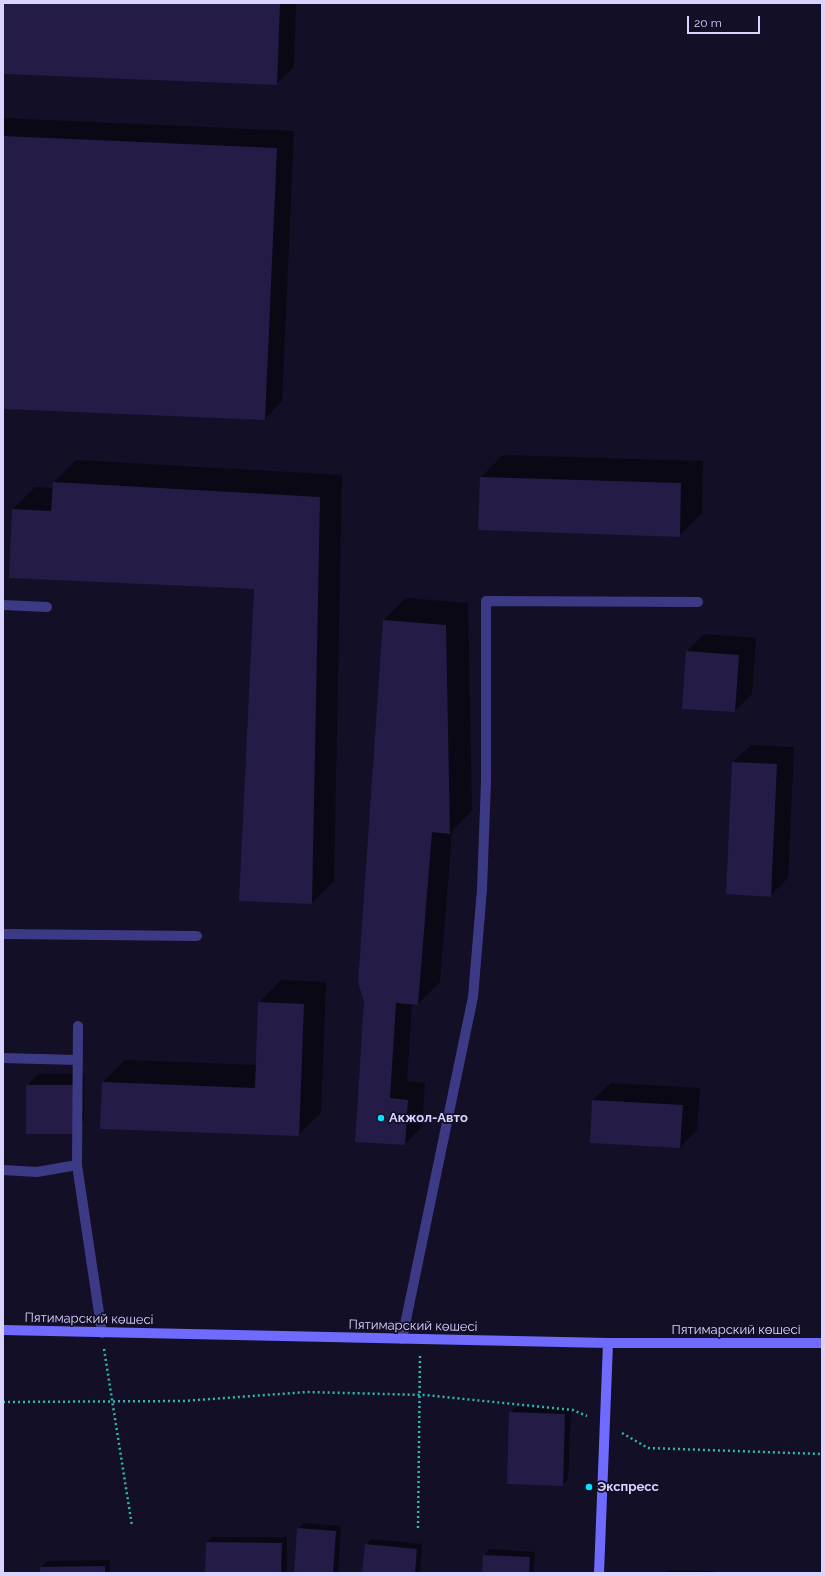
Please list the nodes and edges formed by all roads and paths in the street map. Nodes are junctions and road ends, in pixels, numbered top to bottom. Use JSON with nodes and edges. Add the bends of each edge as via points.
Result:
{"nodes":[{"id":1,"x":698,"y":602,"type":"dead end"},
{"id":2,"x":3,"y":605,"type":"edge"},
{"id":3,"x":47,"y":607,"type":"dead end"},
{"id":4,"x":3,"y":934,"type":"edge"},
{"id":5,"x":197,"y":936,"type":"dead end"},
{"id":6,"x":78,"y":1026,"type":"dead end"},
{"id":7,"x":3,"y":1058,"type":"edge"},
{"id":8,"x":77,"y":1060,"type":"junction"},
{"id":9,"x":77,"y":1165,"type":"junction"},
{"id":10,"x":3,"y":1170,"type":"edge"},
{"id":11,"x":3,"y":1330,"type":"edge"},
{"id":12,"x":102,"y":1333,"type":"junction"},
{"id":13,"x":402,"y":1339,"type":"junction"},
{"id":14,"x":420,"y":1339,"type":"junction"},
{"id":15,"x":608,"y":1343,"type":"junction"},
{"id":16,"x":822,"y":1343,"type":"edge"},
{"id":17,"x":418,"y":1394,"type":"junction"},
{"id":18,"x":3,"y":1402,"type":"edge"},
{"id":19,"x":112,"y":1402,"type":"junction"},
{"id":20,"x":605,"y":1424,"type":"junction"},
{"id":21,"x":822,"y":1454,"type":"edge"},
{"id":22,"x":132,"y":1526,"type":"dead end"},
{"id":23,"x":418,"y":1528,"type":"dead end"},
{"id":24,"x":599,"y":1573,"type":"edge"}],
"edges":[{"from":1,"to":13,"type":"lane","via":[[486,601],[486,789],[482,889],[473,997]]},
{"from":2,"to":3,"type":"lane"},
{"from":4,"to":5,"type":"lane"},
{"from":6,"to":8,"type":"lane"},
{"from":7,"to":8,"type":"lane"},
{"from":8,"to":9,"type":"lane"},
{"from":9,"to":10,"type":"lane","via":[[38,1172]]},
{"from":9,"to":12,"type":"lane"},
{"from":11,"to":12,"type":"main road","name":"Пятимарский көшесі"},
{"from":12,"to":13,"type":"main road","name":"Пятимарский көшесі"},
{"from":12,"to":19,"type":"path"},
{"from":13,"to":14,"type":"main road","name":"Пятимарский көшесі"},
{"from":14,"to":15,"type":"main road","name":"Пятимарский көшесі"},
{"from":14,"to":17,"type":"path"},
{"from":15,"to":16,"type":"main road","name":"Пятимарский көшесі"},
{"from":15,"to":20,"type":"main road"},
{"from":17,"to":19,"type":"path","via":[[307,1392],[184,1401]]},
{"from":17,"to":20,"type":"path","via":[[573,1410]]},
{"from":17,"to":23,"type":"path"},
{"from":18,"to":19,"type":"path"},
{"from":19,"to":22,"type":"path"},
{"from":20,"to":21,"type":"path","via":[[648,1448]]},
{"from":20,"to":24,"type":"main road"}]}
